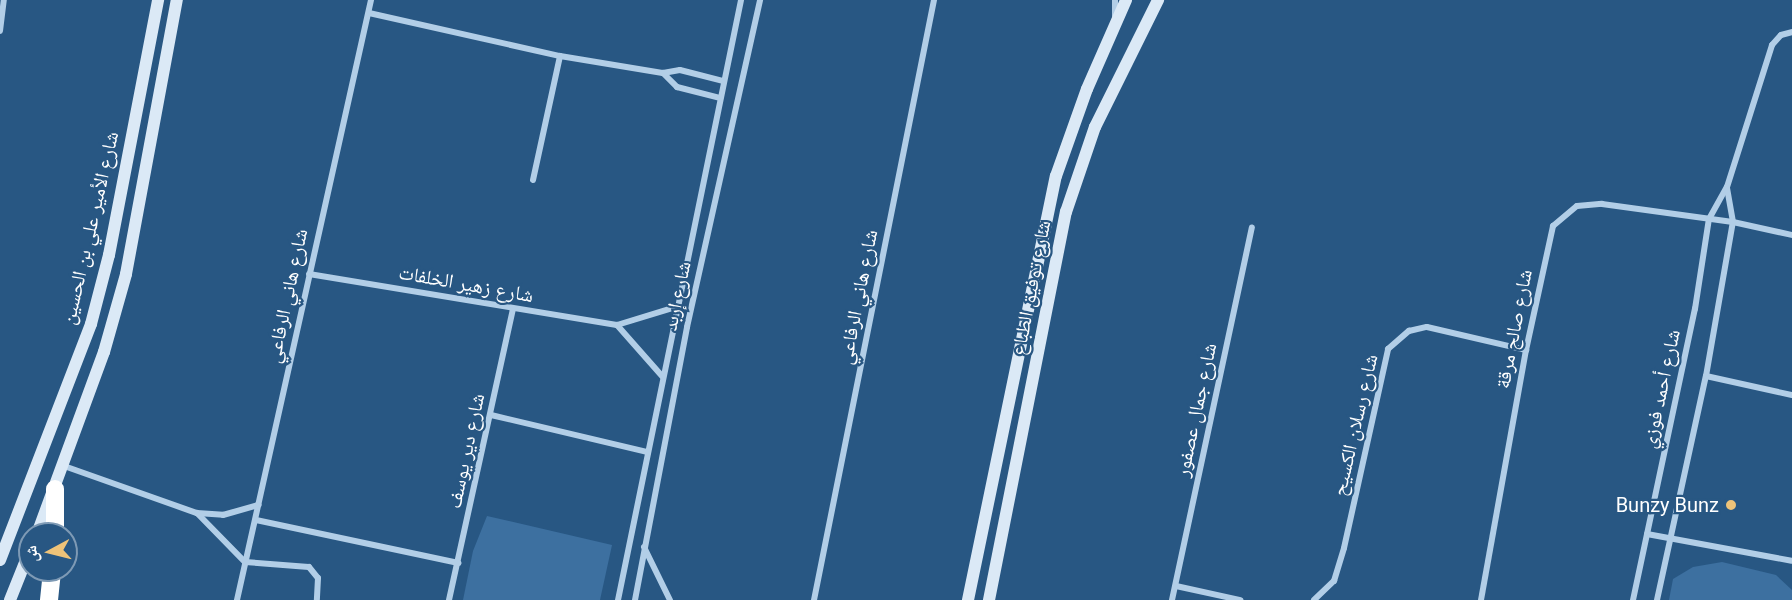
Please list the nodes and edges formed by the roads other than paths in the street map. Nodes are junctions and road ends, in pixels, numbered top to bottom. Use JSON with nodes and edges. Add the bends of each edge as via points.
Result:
{"nodes":[{"id":1,"x":4,"y":0,"type":"edge"},
{"id":2,"x":158,"y":0,"type":"edge"},
{"id":3,"x":177,"y":0,"type":"edge"},
{"id":4,"x":371,"y":0,"type":"edge"},
{"id":5,"x":741,"y":0,"type":"edge"},
{"id":6,"x":760,"y":0,"type":"edge"},
{"id":7,"x":934,"y":0,"type":"edge"},
{"id":8,"x":1115,"y":0,"type":"edge"},
{"id":9,"x":1126,"y":0,"type":"edge"},
{"id":10,"x":1158,"y":0,"type":"edge"},
{"id":11,"x":369,"y":13,"type":"junction"},
{"id":12,"x":1116,"y":22,"type":"junction"},
{"id":13,"x":0,"y":30,"type":"edge"},
{"id":14,"x":1792,"y":32,"type":"edge"},
{"id":15,"x":560,"y":56,"type":"junction"},
{"id":16,"x":663,"y":74,"type":"junction"},
{"id":17,"x":723,"y":81,"type":"junction"},
{"id":18,"x":720,"y":98,"type":"junction"},
{"id":19,"x":533,"y":180,"type":"dead end"},
{"id":20,"x":1727,"y":187,"type":"junction"},
{"id":21,"x":1709,"y":219,"type":"junction"},
{"id":22,"x":1733,"y":222,"type":"junction"},
{"id":23,"x":1252,"y":228,"type":"dead end"},
{"id":24,"x":1792,"y":235,"type":"edge"},
{"id":25,"x":309,"y":274,"type":"junction"},
{"id":26,"x":676,"y":307,"type":"junction"},
{"id":27,"x":513,"y":309,"type":"junction"},
{"id":28,"x":617,"y":325,"type":"junction"},
{"id":29,"x":1526,"y":350,"type":"junction"},
{"id":30,"x":662,"y":376,"type":"junction"},
{"id":31,"x":1706,"y":376,"type":"junction"},
{"id":32,"x":1792,"y":395,"type":"edge"},
{"id":33,"x":491,"y":415,"type":"junction"},
{"id":34,"x":647,"y":452,"type":"junction"},
{"id":35,"x":64,"y":466,"type":"junction"},
{"id":36,"x":55,"y":489,"type":"junction"},
{"id":37,"x":259,"y":506,"type":"junction"},
{"id":38,"x":197,"y":513,"type":"junction"},
{"id":39,"x":255,"y":520,"type":"junction"},
{"id":40,"x":42,"y":522,"type":"edge"},
{"id":41,"x":55,"y":522,"type":"edge"},
{"id":42,"x":1647,"y":534,"type":"junction"},
{"id":43,"x":1670,"y":538,"type":"junction"},
{"id":44,"x":644,"y":545,"type":"junction"},
{"id":45,"x":0,"y":560,"type":"edge"},
{"id":46,"x":1792,"y":561,"type":"edge"},
{"id":47,"x":245,"y":562,"type":"junction"},
{"id":48,"x":458,"y":563,"type":"junction"},
{"id":49,"x":18,"y":580,"type":"edge"},
{"id":50,"x":51,"y":582,"type":"edge"},
{"id":51,"x":1176,"y":586,"type":"junction"},
{"id":52,"x":10,"y":600,"type":"edge"},
{"id":53,"x":49,"y":600,"type":"edge"},
{"id":54,"x":237,"y":600,"type":"edge"},
{"id":55,"x":317,"y":600,"type":"edge"},
{"id":56,"x":449,"y":600,"type":"edge"},
{"id":57,"x":619,"y":600,"type":"edge"},
{"id":58,"x":635,"y":600,"type":"edge"},
{"id":59,"x":670,"y":600,"type":"edge"},
{"id":60,"x":814,"y":600,"type":"edge"},
{"id":61,"x":968,"y":600,"type":"edge"},
{"id":62,"x":989,"y":600,"type":"edge"},
{"id":63,"x":1172,"y":600,"type":"edge"},
{"id":64,"x":1240,"y":600,"type":"edge"},
{"id":65,"x":1314,"y":600,"type":"edge"},
{"id":66,"x":1481,"y":600,"type":"edge"},
{"id":67,"x":1633,"y":600,"type":"edge"},
{"id":68,"x":1657,"y":600,"type":"edge"}],
"edges":[{"from":1,"to":13,"type":"street"},
{"from":2,"to":45,"type":"street","name":"شارع الأمير علي بن الحسين","via":[[109,255],[91,324]]},
{"from":3,"to":35,"type":"street","name":"شارع الأمير علي بن الحسين","via":[[126,274],[104,352]]},
{"from":4,"to":11,"type":"street","name":"شارع هاني الرفاعي"},
{"from":5,"to":17,"type":"street","name":"شارع إربد"},
{"from":6,"to":44,"type":"street","name":"شارع إربد","via":[[687,327]]},
{"from":7,"to":60,"type":"street","name":"شارع هاني الرفاعي"},
{"from":8,"to":12,"type":"street"},
{"from":9,"to":12,"type":"street","name":"شارع توفيق الطباع"},
{"from":10,"to":62,"type":"street","name":"شارع توفيق الطباع","via":[[1095,127],[1066,212]]},
{"from":11,"to":15,"type":"street"},
{"from":11,"to":25,"type":"street","name":"شارع هاني الرفاعي"},
{"from":12,"to":61,"type":"street","name":"شارع توفيق الطباع","via":[[1056,176]]},
{"from":14,"to":20,"type":"street","name":"شارع أحمد فوزي","via":[[1781,35],[1766,60]]},
{"from":15,"to":16,"type":"street"},
{"from":15,"to":19,"type":"street"},
{"from":16,"to":17,"type":"street","via":[[680,70]]},
{"from":16,"to":18,"type":"street","via":[[677,87]]},
{"from":17,"to":18,"type":"street","name":"شارع إربد"},
{"from":18,"to":26,"type":"street","name":"شارع إربد"},
{"from":20,"to":21,"type":"street","name":"شارع أحمد فوزي"},
{"from":20,"to":22,"type":"street","name":"شارع أحمد فوزي"},
{"from":21,"to":22,"type":"street","name":"شارع صالح مرقة"},
{"from":21,"to":29,"type":"street","name":"شارع صالح مرقة","via":[[1602,204],[1577,206],[1565,213],[1553,226]]},
{"from":21,"to":42,"type":"street","name":"شارع أحمد فوزي","via":[[1695,309]]},
{"from":22,"to":24,"type":"street","name":"شارع صالح مرقة"},
{"from":22,"to":31,"type":"street","name":"شارع أحمد فوزي"},
{"from":23,"to":51,"type":"street","name":"شارع جمال عصفور"},
{"from":25,"to":27,"type":"street","name":"شارع زهير الخلفات"},
{"from":25,"to":37,"type":"street","name":"شارع هاني الرفاعي"},
{"from":26,"to":28,"type":"street","name":"شارع زهير الخلفات"},
{"from":26,"to":30,"type":"street","name":"شارع إربد"},
{"from":27,"to":28,"type":"street","name":"شارع زهير الخلفات"},
{"from":27,"to":33,"type":"street","name":"شارع دير يوسف"},
{"from":28,"to":30,"type":"street"},
{"from":29,"to":65,"type":"street","name":"شارع رسلان الكسيح","via":[[1427,327],[1409,331],[1388,349],[1334,581]]},
{"from":29,"to":66,"type":"street","name":"شارع صالح مرقة"},
{"from":30,"to":34,"type":"street","name":"شارع إربد"},
{"from":31,"to":32,"type":"street"},
{"from":31,"to":43,"type":"street","name":"شارع أحمد فوزي"},
{"from":33,"to":34,"type":"street"},
{"from":33,"to":48,"type":"street","name":"شارع دير يوسف"},
{"from":34,"to":57,"type":"street","name":"شارع إربد"},
{"from":35,"to":36,"type":"street","name":"شارع الأمير علي بن الحسين"},
{"from":35,"to":38,"type":"street"},
{"from":36,"to":40,"type":"street","name":"شارع الأمير علي بن الحسين"},
{"from":36,"to":41,"type":"highway"},
{"from":37,"to":38,"type":"street","via":[[223,515]]},
{"from":37,"to":39,"type":"street","name":"شارع هاني الرفاعي"},
{"from":38,"to":47,"type":"street"},
{"from":39,"to":47,"type":"street","name":"شارع هاني الرفاعي"},
{"from":39,"to":48,"type":"street"},
{"from":42,"to":43,"type":"street"},
{"from":42,"to":67,"type":"street","name":"شارع أحمد فوزي"},
{"from":43,"to":46,"type":"street"},
{"from":43,"to":68,"type":"street","name":"شارع أحمد فوزي"},
{"from":44,"to":58,"type":"street","name":"شارع إربد"},
{"from":44,"to":59,"type":"street"},
{"from":47,"to":54,"type":"street","name":"شارع هاني الرفاعي"},
{"from":47,"to":55,"type":"street","via":[[309,567],[318,578]]},
{"from":48,"to":56,"type":"street","name":"شارع دير يوسف"},
{"from":49,"to":52,"type":"street"},
{"from":50,"to":53,"type":"highway"},
{"from":51,"to":63,"type":"street","name":"شارع جمال عصفور"},
{"from":51,"to":64,"type":"street"}]}
